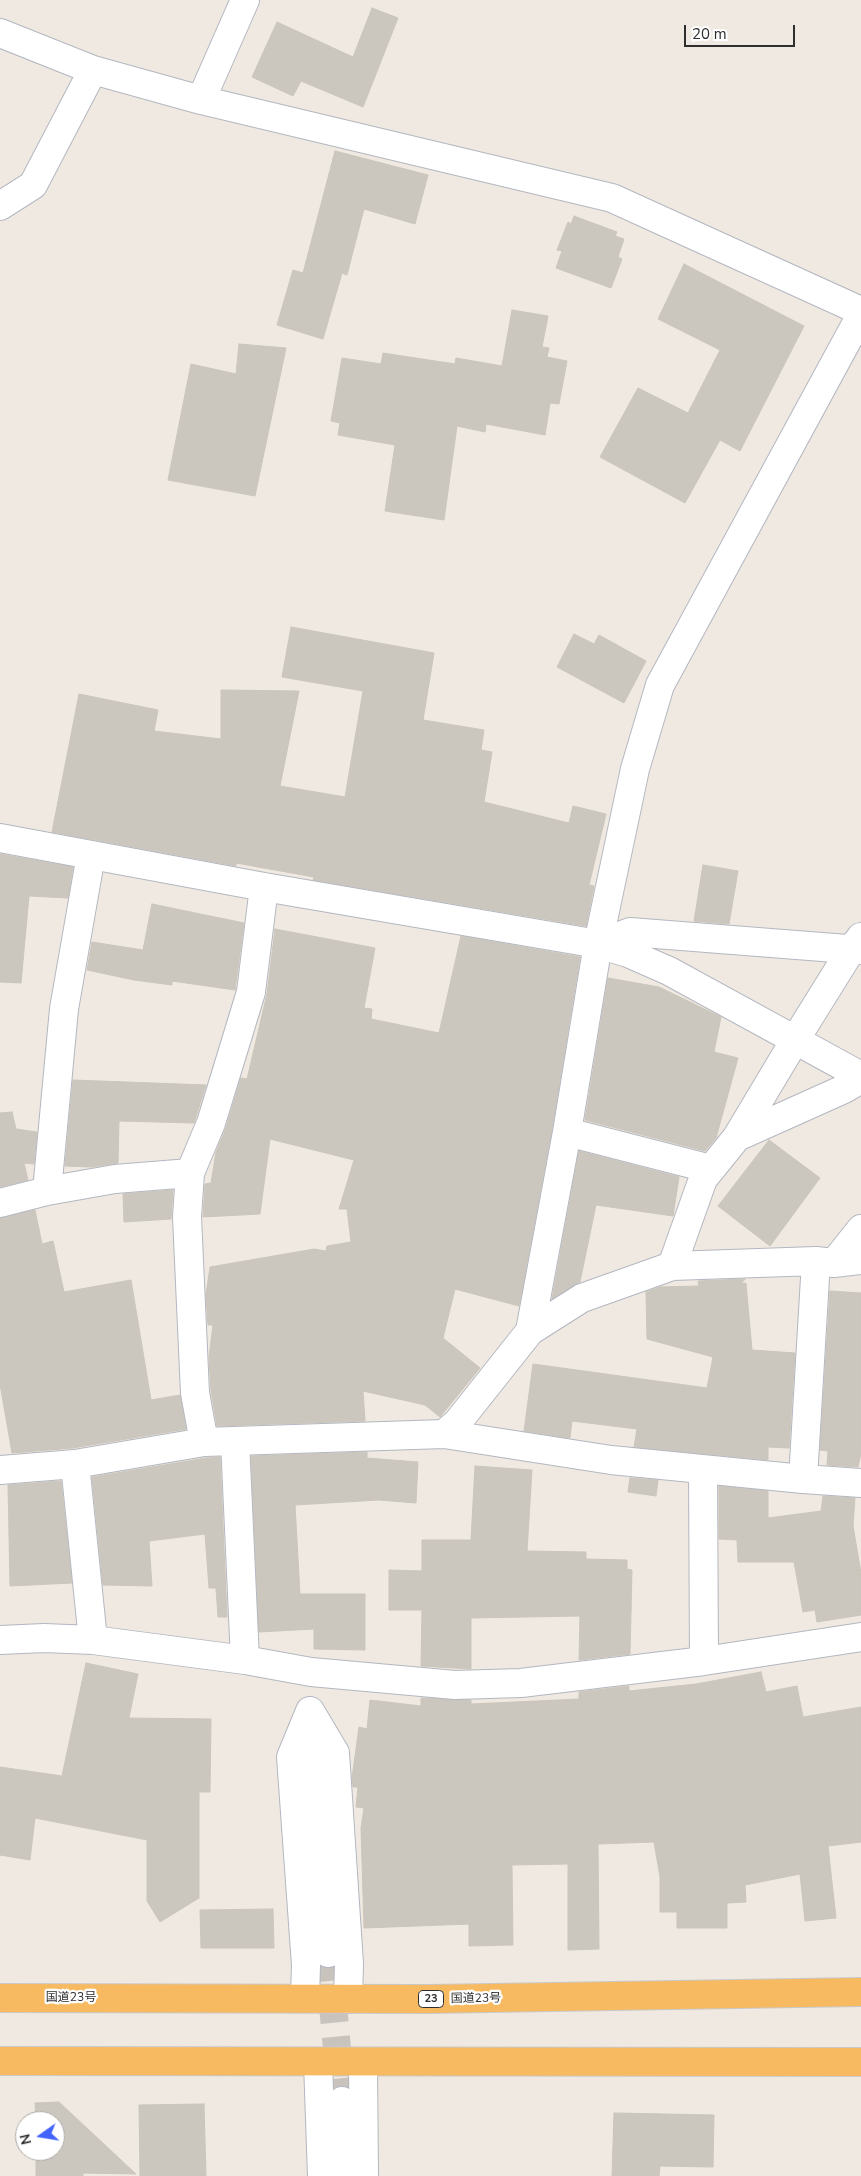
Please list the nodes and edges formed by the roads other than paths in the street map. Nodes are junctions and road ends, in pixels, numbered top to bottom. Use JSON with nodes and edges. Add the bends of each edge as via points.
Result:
{"nodes":[{"id":1,"x":245,"y":0,"type":"edge"},
{"id":2,"x":0,"y":33,"type":"edge"},
{"id":3,"x":93,"y":70,"type":"junction"},
{"id":4,"x":201,"y":100,"type":"junction"},
{"id":5,"x":0,"y":206,"type":"edge"},
{"id":6,"x":861,"y":311,"type":"edge"},
{"id":7,"x":861,"y":315,"type":"edge"},
{"id":8,"x":0,"y":838,"type":"edge"},
{"id":9,"x":91,"y":855,"type":"junction"},
{"id":10,"x":264,"y":887,"type":"junction"},
{"id":11,"x":598,"y":944,"type":"junction"},
{"id":12,"x":858,"y":946,"type":"edge"},
{"id":13,"x":795,"y":1040,"type":"junction"},
{"id":14,"x":861,"y":1078,"type":"edge"},
{"id":15,"x":566,"y":1132,"type":"junction"},
{"id":16,"x":737,"y":1137,"type":"junction"},
{"id":17,"x":711,"y":1169,"type":"junction"},
{"id":18,"x":190,"y":1173,"type":"junction"},
{"id":19,"x":46,"y":1191,"type":"junction"},
{"id":20,"x":0,"y":1203,"type":"edge"},
{"id":21,"x":861,"y":1229,"type":"edge"},
{"id":22,"x":861,"y":1260,"type":"edge"},
{"id":23,"x":825,"y":1262,"type":"junction"},
{"id":24,"x":672,"y":1266,"type":"junction"},
{"id":25,"x":530,"y":1331,"type":"junction"},
{"id":26,"x":444,"y":1434,"type":"junction"},
{"id":27,"x":235,"y":1441,"type":"junction"},
{"id":28,"x":204,"y":1442,"type":"junction"},
{"id":29,"x":75,"y":1464,"type":"junction"},
{"id":30,"x":0,"y":1468,"type":"edge"},
{"id":31,"x":703,"y":1469,"type":"junction"},
{"id":32,"x":803,"y":1479,"type":"junction"},
{"id":33,"x":861,"y":1483,"type":"edge"},
{"id":34,"x":861,"y":1637,"type":"edge"},
{"id":35,"x":0,"y":1640,"type":"edge"},
{"id":36,"x":93,"y":1640,"type":"junction"},
{"id":37,"x":245,"y":1660,"type":"junction"},
{"id":38,"x":704,"y":1661,"type":"junction"},
{"id":39,"x":311,"y":1672,"type":"junction"},
{"id":40,"x":310,"y":1711,"type":"junction"},
{"id":41,"x":328,"y":1953,"type":"tunnel mouth"},
{"id":42,"x":861,"y":1992,"type":"edge"},
{"id":43,"x":0,"y":1998,"type":"edge"},
{"id":44,"x":305,"y":1998,"type":"junction"},
{"id":45,"x":348,"y":1999,"type":"junction"},
{"id":46,"x":0,"y":2061,"type":"edge"},
{"id":47,"x":318,"y":2062,"type":"junction"},
{"id":48,"x":363,"y":2062,"type":"junction"},
{"id":49,"x":861,"y":2062,"type":"edge"},
{"id":50,"x":342,"y":2101,"type":"tunnel mouth"},
{"id":51,"x":322,"y":2176,"type":"edge"},
{"id":52,"x":343,"y":2176,"type":"edge"},
{"id":53,"x":364,"y":2176,"type":"edge"}],
"edges":[{"from":1,"to":4,"type":"street"},
{"from":2,"to":3,"type":"street"},
{"from":3,"to":4,"type":"street"},
{"from":3,"to":5,"type":"street","via":[[33,185]]},
{"from":4,"to":6,"type":"street","via":[[612,198]]},
{"from":7,"to":11,"type":"street","via":[[660,685],[634,769]]},
{"from":8,"to":9,"type":"street"},
{"from":9,"to":10,"type":"street"},
{"from":9,"to":19,"type":"street","via":[[64,1009]]},
{"from":10,"to":11,"type":"street"},
{"from":10,"to":18,"type":"street","via":[[251,992],[211,1122]]},
{"from":11,"to":12,"type":"street","via":[[630,932]]},
{"from":11,"to":13,"type":"street","via":[[669,971]]},
{"from":11,"to":15,"type":"street"},
{"from":12,"to":13,"type":"street"},
{"from":13,"to":14,"type":"street"},
{"from":13,"to":16,"type":"street"},
{"from":14,"to":16,"type":"street","via":[[844,1089]]},
{"from":15,"to":17,"type":"street"},
{"from":15,"to":25,"type":"street"},
{"from":16,"to":17,"type":"street"},
{"from":17,"to":24,"type":"street","via":[[704,1179]]},
{"from":18,"to":19,"type":"street","via":[[115,1178]]},
{"from":18,"to":28,"type":"street","via":[[187,1216],[195,1393]]},
{"from":19,"to":20,"type":"street"},
{"from":21,"to":23,"type":"street"},
{"from":22,"to":23,"type":"street"},
{"from":23,"to":24,"type":"street"},
{"from":23,"to":32,"type":"street"},
{"from":24,"to":25,"type":"street","via":[[582,1298]]},
{"from":25,"to":26,"type":"street","via":[[457,1423]]},
{"from":26,"to":27,"type":"street"},
{"from":26,"to":31,"type":"street","via":[[611,1460]]},
{"from":27,"to":28,"type":"street"},
{"from":27,"to":37,"type":"street"},
{"from":28,"to":29,"type":"street"},
{"from":29,"to":30,"type":"street"},
{"from":29,"to":36,"type":"street"},
{"from":31,"to":32,"type":"street"},
{"from":31,"to":38,"type":"street"},
{"from":32,"to":33,"type":"street"},
{"from":34,"to":38,"type":"street"},
{"from":35,"to":36,"type":"street"},
{"from":36,"to":37,"type":"street"},
{"from":37,"to":39,"type":"street"},
{"from":38,"to":39,"type":"street","via":[[521,1683],[455,1685]]},
{"from":39,"to":40,"type":"street"},
{"from":40,"to":41,"type":"street"},
{"from":40,"to":44,"type":"street","via":[[291,1757],[306,1965]]},
{"from":40,"to":45,"type":"street","via":[[334,1753],[349,1964]]},
{"from":42,"to":45,"type":"highway","name":"国道23号","number":"23"},
{"from":43,"to":44,"type":"highway","name":"国道23号","number":"23"},
{"from":44,"to":45,"type":"highway","name":"国道23号","number":"23"},
{"from":46,"to":47,"type":"highway"},
{"from":47,"to":48,"type":"highway"},
{"from":47,"to":51,"type":"street"},
{"from":48,"to":49,"type":"highway"},
{"from":48,"to":53,"type":"street"},
{"from":50,"to":52,"type":"street"}]}
